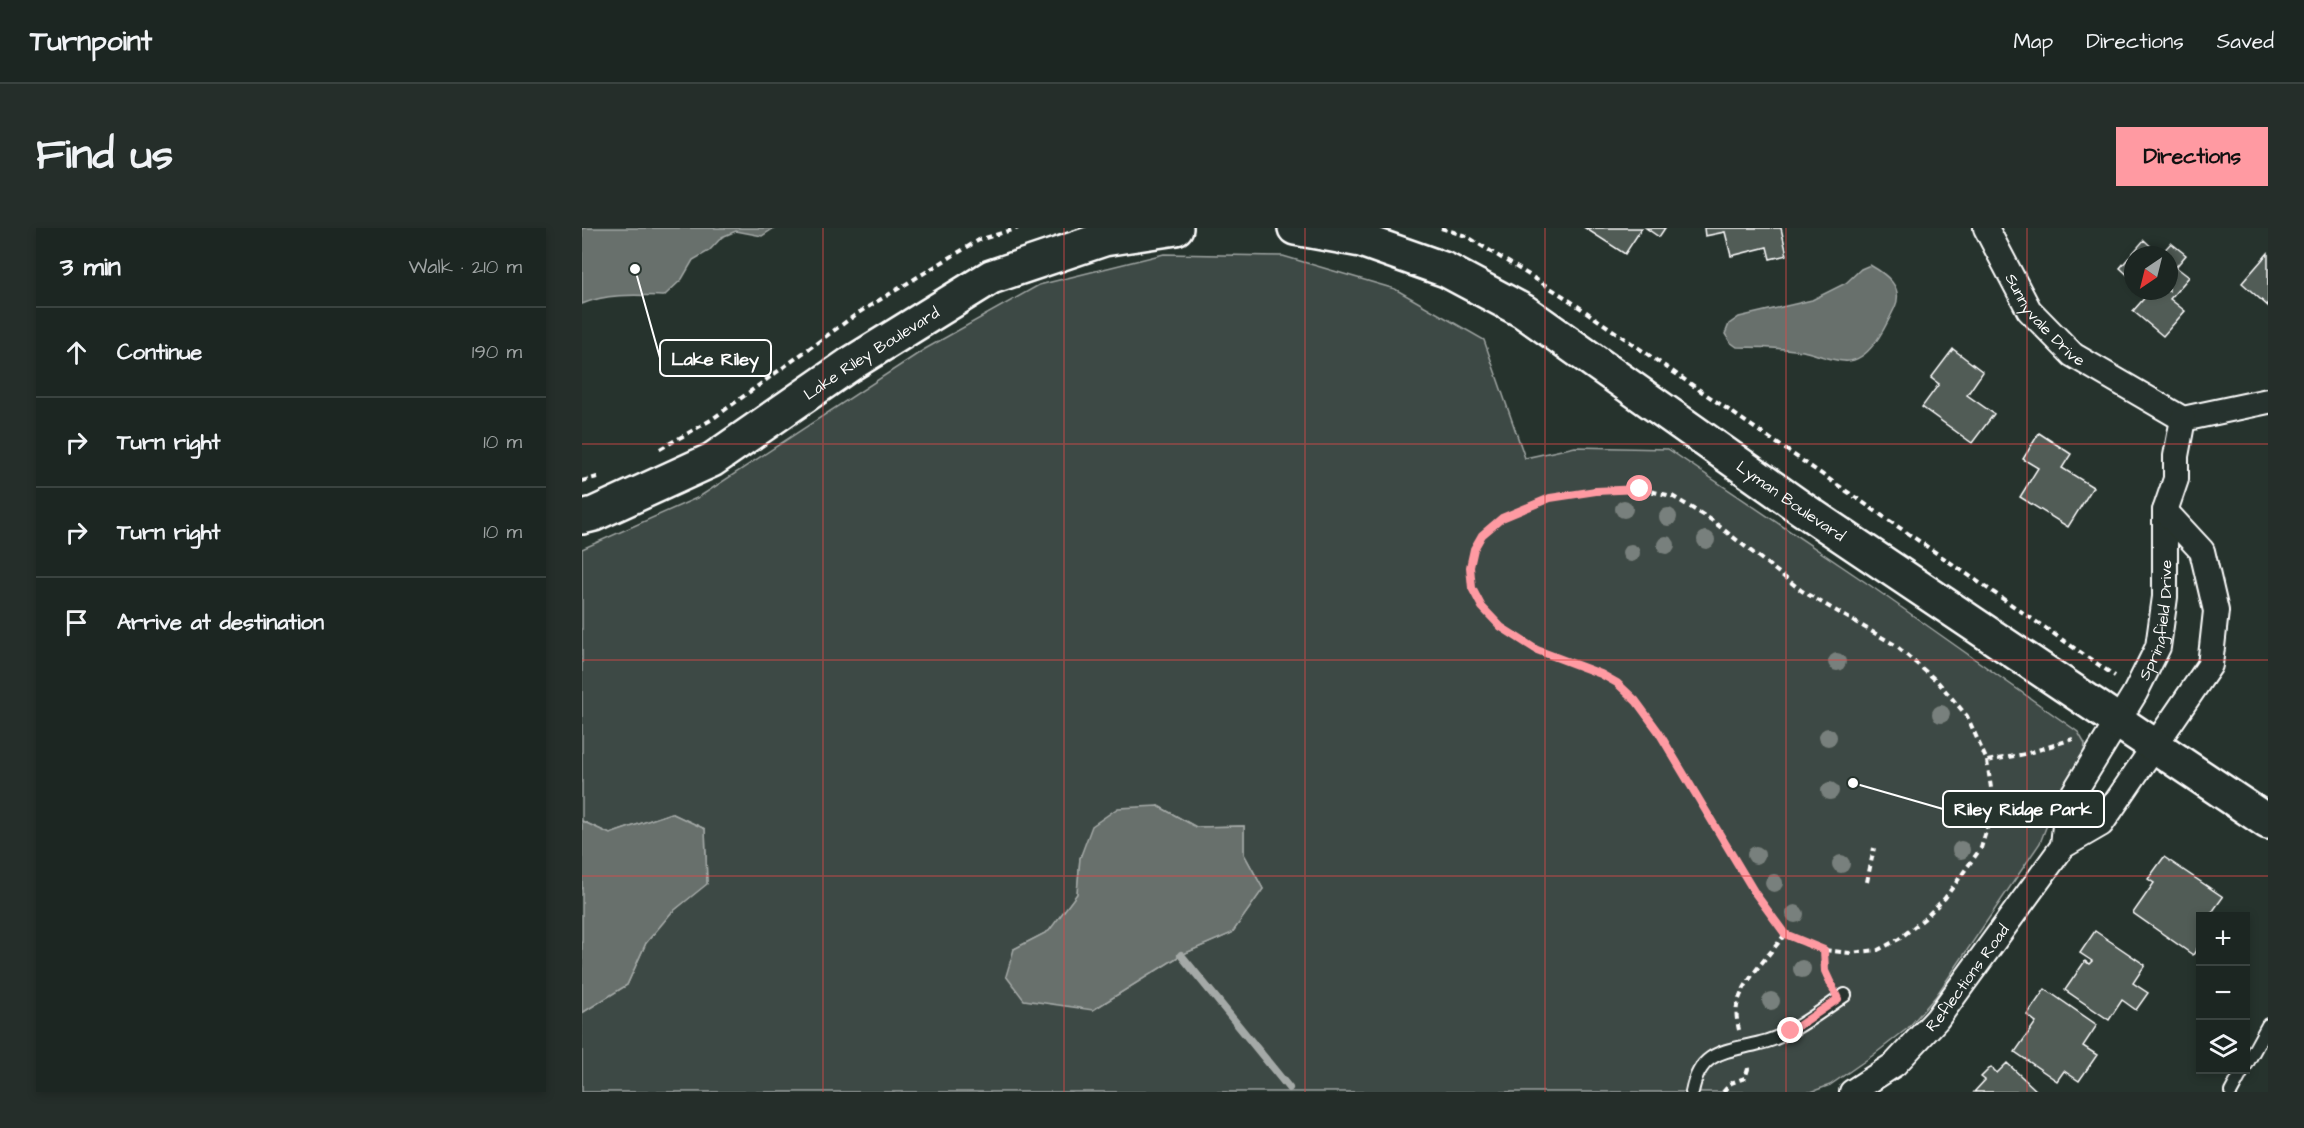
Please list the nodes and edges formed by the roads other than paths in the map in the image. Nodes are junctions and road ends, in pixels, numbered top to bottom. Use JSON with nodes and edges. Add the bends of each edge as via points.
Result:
{"nodes":[{"id":1,"x":1176,"y":228,"type":"edge"},
{"id":2,"x":1295,"y":228,"type":"edge"},
{"id":3,"x":1986,"y":228,"type":"edge"},
{"id":4,"x":2268,"y":401,"type":"edge"},
{"id":5,"x":2183,"y":419,"type":"junction"},
{"id":6,"x":2165,"y":511,"type":"junction"},
{"id":7,"x":582,"y":517,"type":"edge"},
{"id":8,"x":2118,"y":720,"type":"junction"},
{"id":9,"x":2156,"y":746,"type":"junction"},
{"id":10,"x":2268,"y":822,"type":"edge"},
{"id":11,"x":2063,"y":846,"type":"junction"},
{"id":12,"x":1841,"y":997,"type":"road end"},
{"id":13,"x":2268,"y":1025,"type":"edge"},
{"id":14,"x":2250,"y":1058,"type":"edge"},
{"id":15,"x":2241,"y":1074,"type":"edge"},
{"id":16,"x":1692,"y":1092,"type":"edge"},
{"id":17,"x":1852,"y":1092,"type":"edge"},
{"id":18,"x":2231,"y":1092,"type":"edge"}],
"edges":[{"from":1,"to":7,"type":"street","name":"Lake Riley Boulevard","via":[[1104,239],[991,277],[849,365],[712,460]]},
{"from":2,"to":8,"type":"street","name":"Lyman Boulevard","via":[[1361,240],[1446,270],[1523,311],[1801,508]]},
{"from":3,"to":5,"type":"street","name":"Sunnyvale Drive","via":[[2029,310],[2073,355]]},
{"from":4,"to":5,"type":"street"},
{"from":5,"to":6,"type":"street","name":"Springfield Drive","via":[[2176,479]]},
{"from":6,"to":8,"type":"street","name":"Springfield Drive","via":[[2164,597],[2158,647]]},
{"from":6,"to":9,"type":"street","via":[[2202,550],[2216,611],[2210,665]]},
{"from":8,"to":9,"type":"street","name":"Lyman Boulevard"},
{"from":8,"to":11,"type":"street","name":"Springfield Drive","via":[[2067,804]]},
{"from":9,"to":10,"type":"street","name":"Lyman Boulevard"},
{"from":9,"to":11,"type":"street","via":[[2101,824]]},
{"from":11,"to":17,"type":"street","name":"Reflections Road","via":[[1937,1019],[1895,1064]]},
{"from":12,"to":16,"type":"lane","via":[[1791,1031],[1708,1058],[1695,1076]]},
{"from":13,"to":14,"type":"lane"},
{"from":15,"to":18,"type":"lane"}]}
